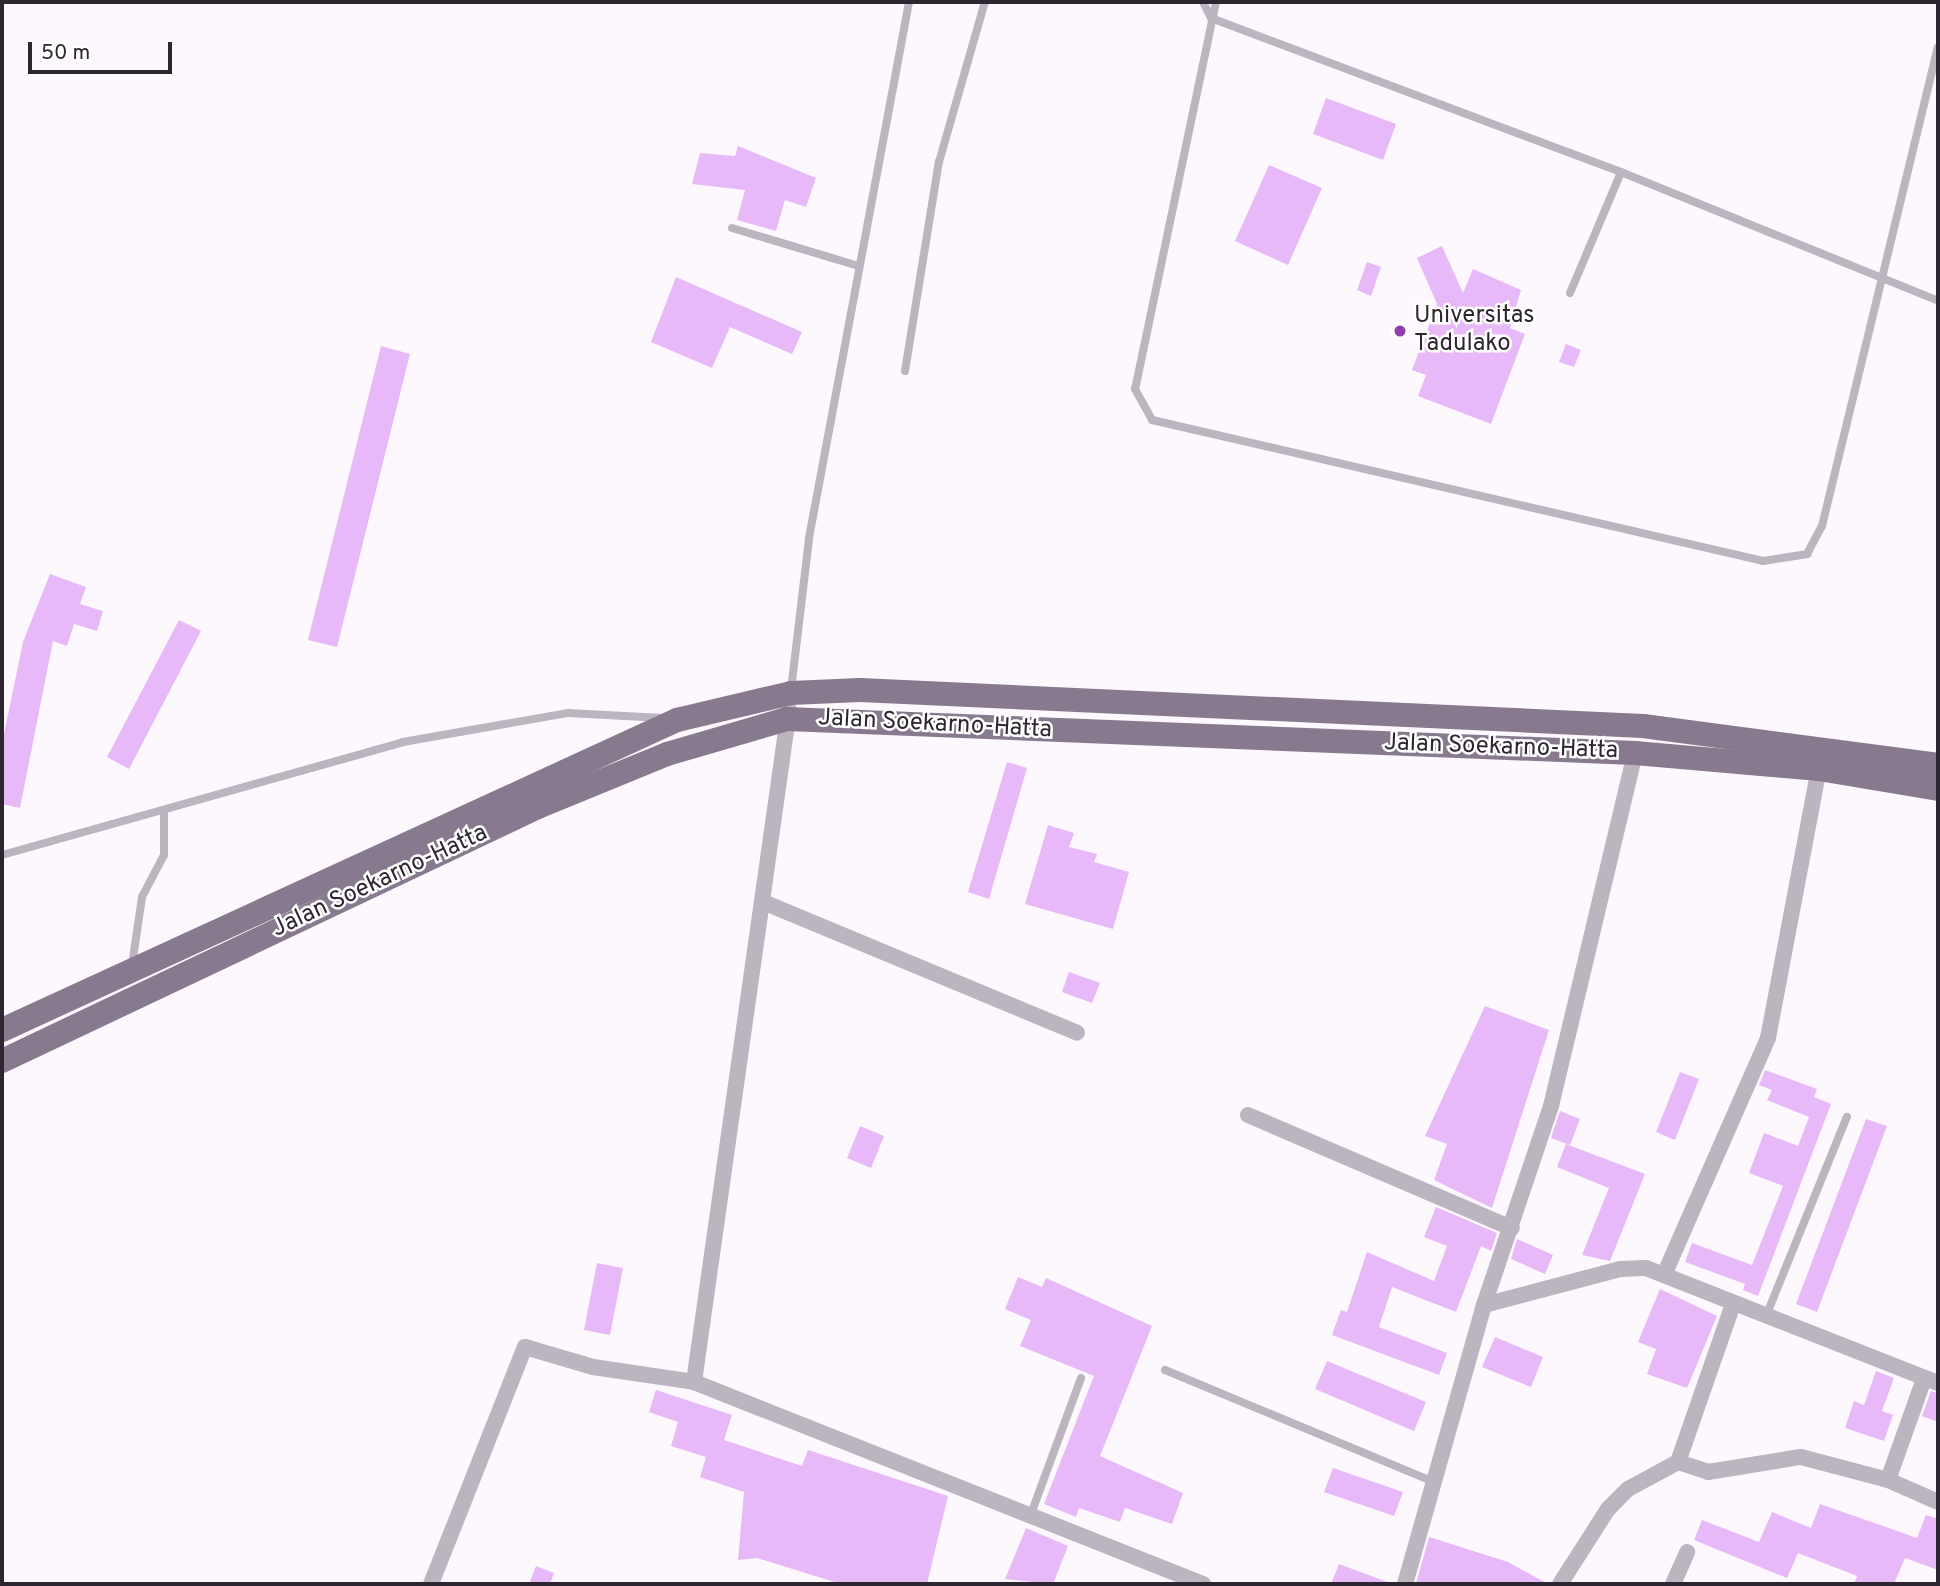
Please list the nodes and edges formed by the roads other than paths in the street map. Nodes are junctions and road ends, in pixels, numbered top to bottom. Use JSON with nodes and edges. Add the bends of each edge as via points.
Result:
{"nodes":[{"id":1,"x":909,"y":2,"type":"edge"},
{"id":2,"x":985,"y":2,"type":"edge"},
{"id":3,"x":1203,"y":2,"type":"edge"},
{"id":4,"x":1216,"y":2,"type":"edge"},
{"id":5,"x":1211,"y":18,"type":"junction"},
{"id":6,"x":1938,"y":48,"type":"edge"},
{"id":7,"x":1621,"y":172,"type":"junction"},
{"id":8,"x":732,"y":228,"type":"dead end"},
{"id":9,"x":859,"y":266,"type":"junction"},
{"id":10,"x":1880,"y":278,"type":"junction"},
{"id":11,"x":1570,"y":293,"type":"dead end"},
{"id":12,"x":1938,"y":301,"type":"edge"},
{"id":13,"x":905,"y":371,"type":"dead end"},
{"id":14,"x":791,"y":693,"type":"junction"},
{"id":15,"x":787,"y":719,"type":"junction"},
{"id":16,"x":677,"y":720,"type":"junction"},
{"id":17,"x":1635,"y":753,"type":"junction"},
{"id":18,"x":1821,"y":758,"type":"junction"},
{"id":19,"x":1938,"y":765,"type":"edge"},
{"id":20,"x":1938,"y":789,"type":"edge"},
{"id":21,"x":164,"y":810,"type":"junction"},
{"id":22,"x":2,"y":855,"type":"edge"},
{"id":23,"x":763,"y":902,"type":"junction"},
{"id":24,"x":160,"y":955,"type":"junction"},
{"id":25,"x":132,"y":968,"type":"junction"},
{"id":26,"x":163,"y":985,"type":"junction"},
{"id":27,"x":2,"y":1030,"type":"edge"},
{"id":28,"x":1077,"y":1033,"type":"dead end"},
{"id":29,"x":2,"y":1060,"type":"edge"},
{"id":30,"x":1248,"y":1115,"type":"dead end"},
{"id":31,"x":1847,"y":1116,"type":"dead end"},
{"id":32,"x":1512,"y":1228,"type":"junction"},
{"id":33,"x":1664,"y":1275,"type":"junction"},
{"id":34,"x":1484,"y":1305,"type":"junction"},
{"id":35,"x":1732,"y":1307,"type":"junction"},
{"id":36,"x":1765,"y":1319,"type":"junction"},
{"id":37,"x":1165,"y":1370,"type":"dead end"},
{"id":38,"x":1081,"y":1378,"type":"dead end"},
{"id":39,"x":1931,"y":1381,"type":"edge"},
{"id":40,"x":694,"y":1382,"type":"junction"},
{"id":41,"x":1678,"y":1462,"type":"junction"},
{"id":42,"x":1888,"y":1480,"type":"junction"},
{"id":43,"x":1434,"y":1482,"type":"junction"},
{"id":44,"x":1938,"y":1502,"type":"edge"},
{"id":45,"x":1031,"y":1514,"type":"junction"},
{"id":46,"x":1687,"y":1552,"type":"dead end"},
{"id":47,"x":1178,"y":1580,"type":"edge"},
{"id":48,"x":431,"y":1584,"type":"edge"},
{"id":49,"x":1203,"y":1584,"type":"edge"},
{"id":50,"x":1405,"y":1584,"type":"edge"},
{"id":51,"x":1560,"y":1584,"type":"edge"},
{"id":52,"x":1673,"y":1584,"type":"edge"}],
"edges":[{"from":1,"to":9,"type":"lane"},
{"from":2,"to":13,"type":"lane","via":[[939,162]]},
{"from":3,"to":5,"type":"lane"},
{"from":4,"to":5,"type":"lane"},
{"from":5,"to":7,"type":"lane"},
{"from":5,"to":10,"type":"lane","via":[[1135,389],[1139,407],[1167,428],[1763,561],[1787,561],[1807,554],[1822,526]]},
{"from":6,"to":10,"type":"lane"},
{"from":7,"to":10,"type":"lane"},
{"from":7,"to":11,"type":"lane"},
{"from":8,"to":9,"type":"lane"},
{"from":9,"to":14,"type":"lane","via":[[808,538]]},
{"from":10,"to":12,"type":"lane"},
{"from":14,"to":15,"type":"street"},
{"from":14,"to":16,"type":"main road","name":"Jalan Soekarno-Hatta"},
{"from":14,"to":18,"type":"main road","name":"Jalan Soekarno-Hatta","via":[[860,690],[1643,726]]},
{"from":15,"to":17,"type":"main road","name":"Jalan Soekarno-Hatta"},
{"from":15,"to":23,"type":"street"},
{"from":15,"to":26,"type":"main road","name":"Jalan Soekarno-Hatta","via":[[667,754],[538,807]]},
{"from":16,"to":21,"type":"lane","via":[[605,712],[534,717],[299,767]]},
{"from":16,"to":24,"type":"main road","name":"Jalan Soekarno-Hatta"},
{"from":17,"to":18,"type":"main road","name":"Jalan Soekarno-Hatta"},
{"from":17,"to":32,"type":"street","via":[[1586,977]]},
{"from":18,"to":19,"type":"main road","name":"Jalan Soekarno-Hatta"},
{"from":18,"to":20,"type":"main road","name":"Jalan Soekarno-Hatta"},
{"from":18,"to":33,"type":"street","via":[[1768,1038]]},
{"from":21,"to":22,"type":"lane"},
{"from":21,"to":25,"type":"lane","via":[[164,855],[140,904]]},
{"from":23,"to":28,"type":"street"},
{"from":23,"to":40,"type":"street"},
{"from":24,"to":25,"type":"main road","name":"Jalan Soekarno-Hatta"},
{"from":24,"to":26,"type":"main road"},
{"from":25,"to":27,"type":"main road","name":"Jalan Soekarno-Hatta"},
{"from":26,"to":29,"type":"main road","name":"Jalan Soekarno-Hatta"},
{"from":30,"to":32,"type":"street"},
{"from":31,"to":36,"type":"lane"},
{"from":32,"to":34,"type":"street"},
{"from":33,"to":34,"type":"street","via":[[1619,1269]]},
{"from":33,"to":35,"type":"street"},
{"from":34,"to":43,"type":"street"},
{"from":35,"to":36,"type":"street"},
{"from":35,"to":41,"type":"street"},
{"from":36,"to":39,"type":"street"},
{"from":37,"to":43,"type":"lane"},
{"from":38,"to":45,"type":"lane"},
{"from":39,"to":42,"type":"street"},
{"from":40,"to":45,"type":"street"},
{"from":40,"to":48,"type":"street","via":[[593,1367],[525,1347]]},
{"from":41,"to":42,"type":"street","via":[[1708,1472],[1801,1457]]},
{"from":41,"to":51,"type":"street","via":[[1628,1489],[1608,1509]]},
{"from":42,"to":44,"type":"street"},
{"from":43,"to":50,"type":"street"},
{"from":45,"to":47,"type":"street"},
{"from":46,"to":52,"type":"street"},
{"from":47,"to":49,"type":"street"}]}
